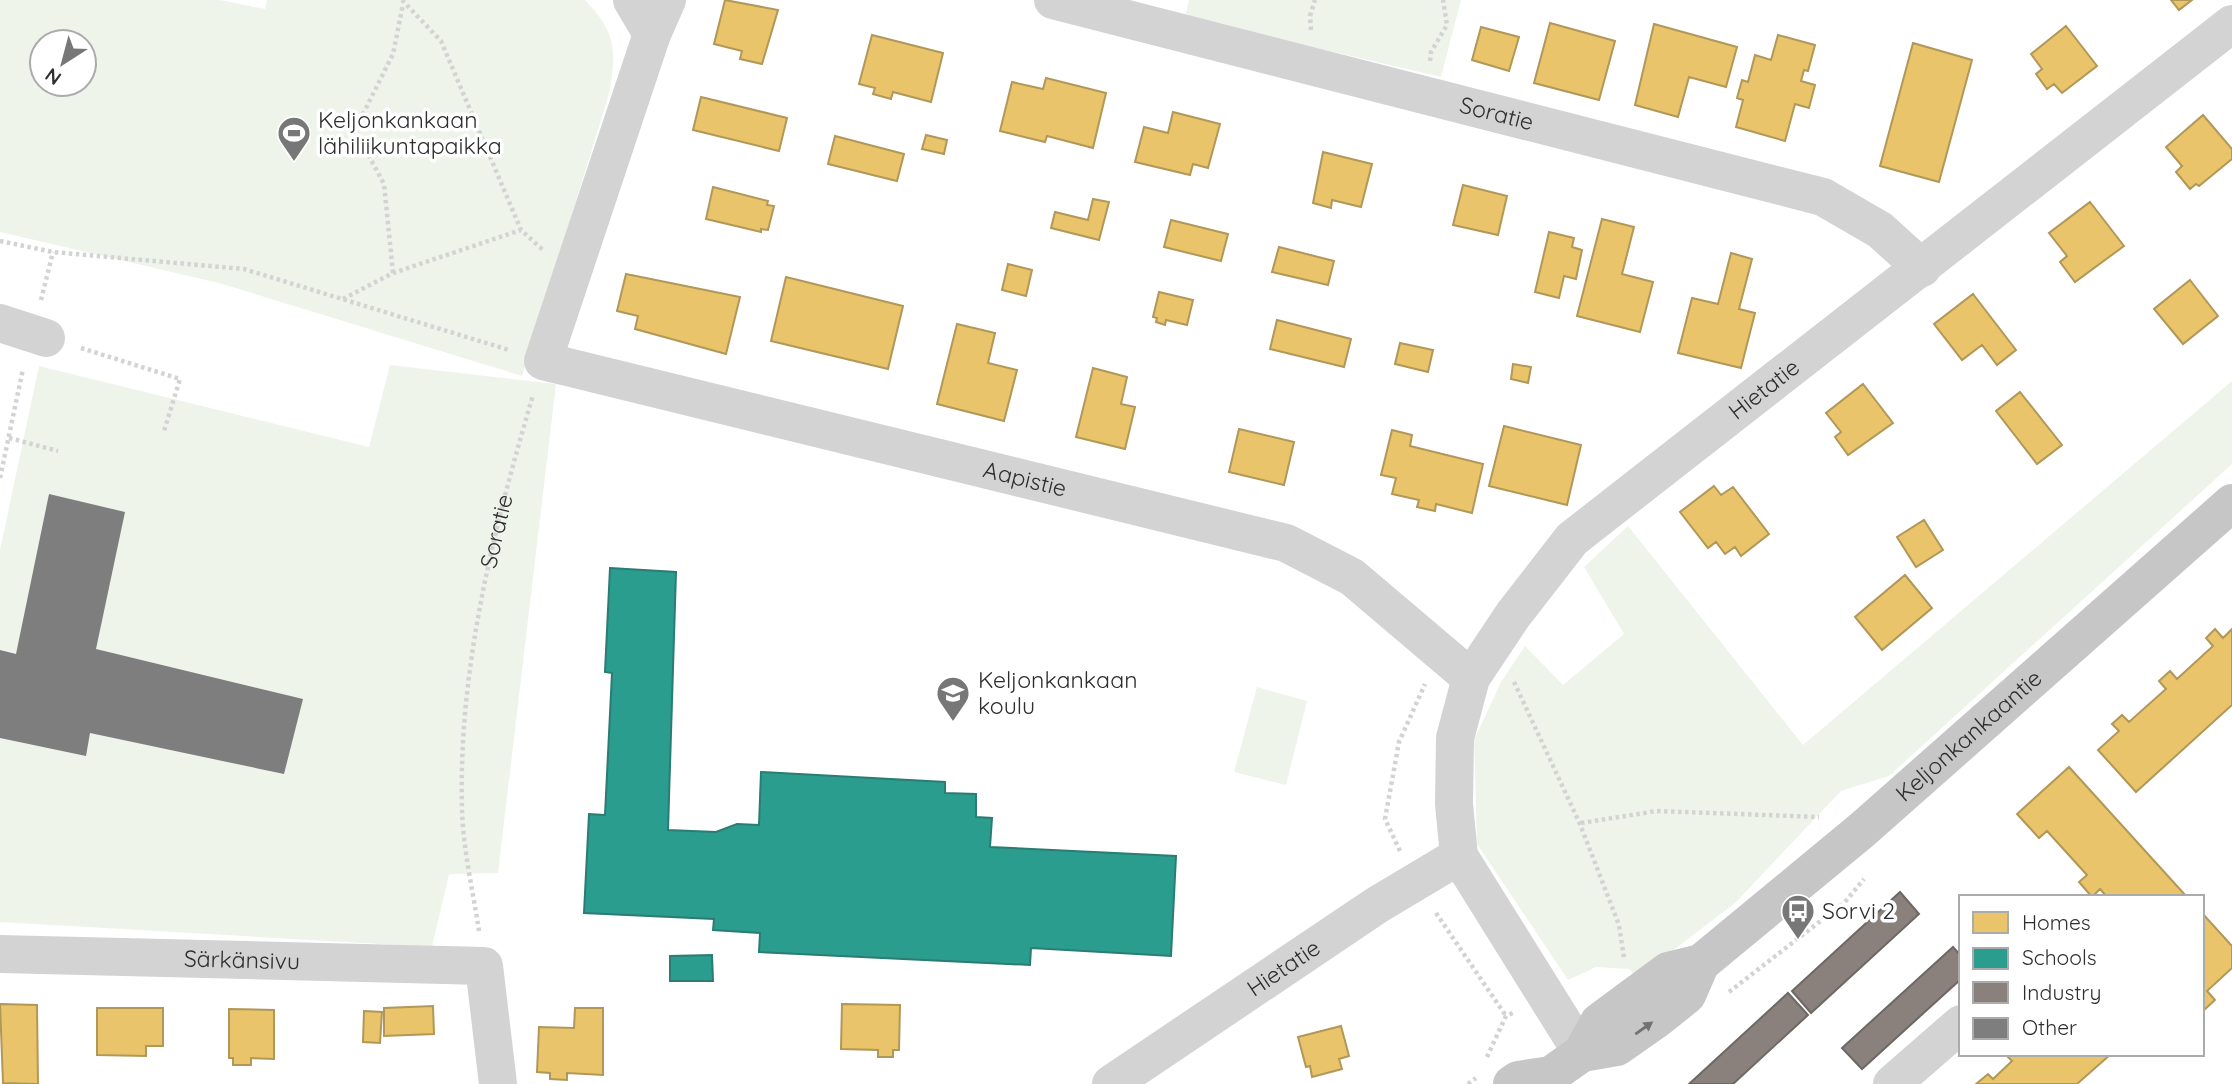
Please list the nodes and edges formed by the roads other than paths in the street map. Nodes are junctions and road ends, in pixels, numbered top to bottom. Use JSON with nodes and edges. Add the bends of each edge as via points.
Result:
{"nodes":[{"id":1,"x":632,"y":0,"type":"edge"},
{"id":2,"x":667,"y":0,"type":"edge"},
{"id":3,"x":1053,"y":0,"type":"edge"},
{"id":4,"x":2232,"y":23,"type":"edge"},
{"id":5,"x":652,"y":34,"type":"junction"},
{"id":6,"x":1922,"y":268,"type":"junction"},
{"id":7,"x":2232,"y":502,"type":"edge"},
{"id":8,"x":1471,"y":678,"type":"junction"},
{"id":9,"x":1459,"y":856,"type":"junction"},
{"id":10,"x":0,"y":954,"type":"edge"},
{"id":11,"x":1959,"y":1026,"type":"edge"},
{"id":12,"x":1582,"y":1053,"type":"junction"},
{"id":13,"x":1495,"y":1081,"type":"edge"},
{"id":14,"x":1551,"y":1081,"type":"edge"},
{"id":15,"x":498,"y":1084,"type":"edge"},
{"id":16,"x":1111,"y":1084,"type":"edge"},
{"id":17,"x":1892,"y":1084,"type":"edge"}],
"edges":[{"from":1,"to":5,"type":"street"},
{"from":2,"to":5,"type":"street"},
{"from":3,"to":6,"type":"street","name":"Soratie","via":[[1823,197],[1881,230]]},
{"from":4,"to":6,"type":"street","name":"Hietatie"},
{"from":5,"to":8,"type":"street","name":"Aapistie","via":[[543,361],[1286,543],[1352,577]]},
{"from":6,"to":8,"type":"street","name":"Hietatie","via":[[1572,539]]},
{"from":7,"to":12,"type":"main road","name":"Keljonkankaantie","via":[[1863,830],[1701,963],[1668,971],[1599,1022]]},
{"from":8,"to":9,"type":"street","name":"Hietatie","via":[[1455,738]]},
{"from":9,"to":12,"type":"street","name":"Hietatie"},
{"from":9,"to":16,"type":"street","name":"Hietatie","via":[[1377,905]]},
{"from":10,"to":15,"type":"street","name":"Särkänsivu","via":[[484,966]]},
{"from":11,"to":17,"type":"street"},
{"from":12,"to":14,"type":"main road","name":"Keljonkankaantie"},
{"from":13,"to":14,"type":"main road","name":"Keljonkankaantie"}]}
